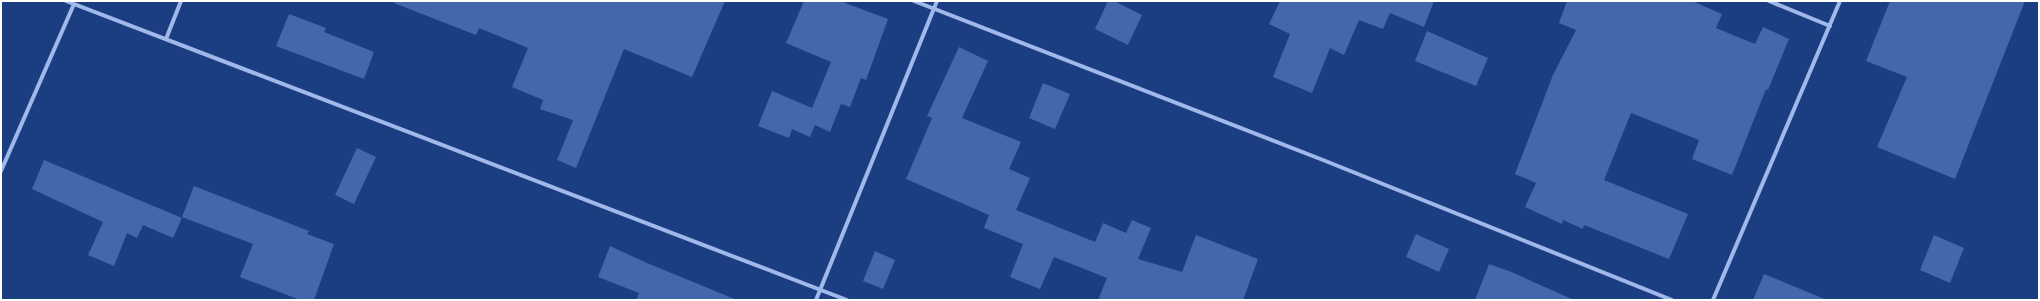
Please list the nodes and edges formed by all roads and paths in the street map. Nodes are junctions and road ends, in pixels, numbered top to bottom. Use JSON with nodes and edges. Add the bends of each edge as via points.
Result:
{"nodes":[{"id":1,"x":66,"y":1,"type":"edge"},
{"id":2,"x":181,"y":1,"type":"edge"},
{"id":3,"x":914,"y":1,"type":"edge"},
{"id":4,"x":937,"y":1,"type":"edge"},
{"id":5,"x":1769,"y":1,"type":"edge"},
{"id":6,"x":1840,"y":1,"type":"edge"},
{"id":7,"x":74,"y":4,"type":"junction"},
{"id":8,"x":933,"y":9,"type":"junction"},
{"id":9,"x":1830,"y":26,"type":"junction"},
{"id":10,"x":166,"y":39,"type":"junction"},
{"id":11,"x":1,"y":171,"type":"edge"},
{"id":12,"x":820,"y":289,"type":"junction"},
{"id":13,"x":816,"y":300,"type":"edge"},
{"id":14,"x":847,"y":300,"type":"edge"},
{"id":15,"x":1672,"y":300,"type":"edge"},
{"id":16,"x":1713,"y":300,"type":"edge"}],
"edges":[{"from":1,"to":7,"type":"street"},
{"from":2,"to":10,"type":"street"},
{"from":3,"to":8,"type":"street"},
{"from":4,"to":8,"type":"street"},
{"from":5,"to":9,"type":"street"},
{"from":6,"to":9,"type":"street"},
{"from":7,"to":10,"type":"street"},
{"from":7,"to":11,"type":"street"},
{"from":8,"to":12,"type":"street"},
{"from":8,"to":15,"type":"street"},
{"from":9,"to":16,"type":"street"},
{"from":10,"to":12,"type":"street"},
{"from":12,"to":13,"type":"street"},
{"from":12,"to":14,"type":"street"}]}
